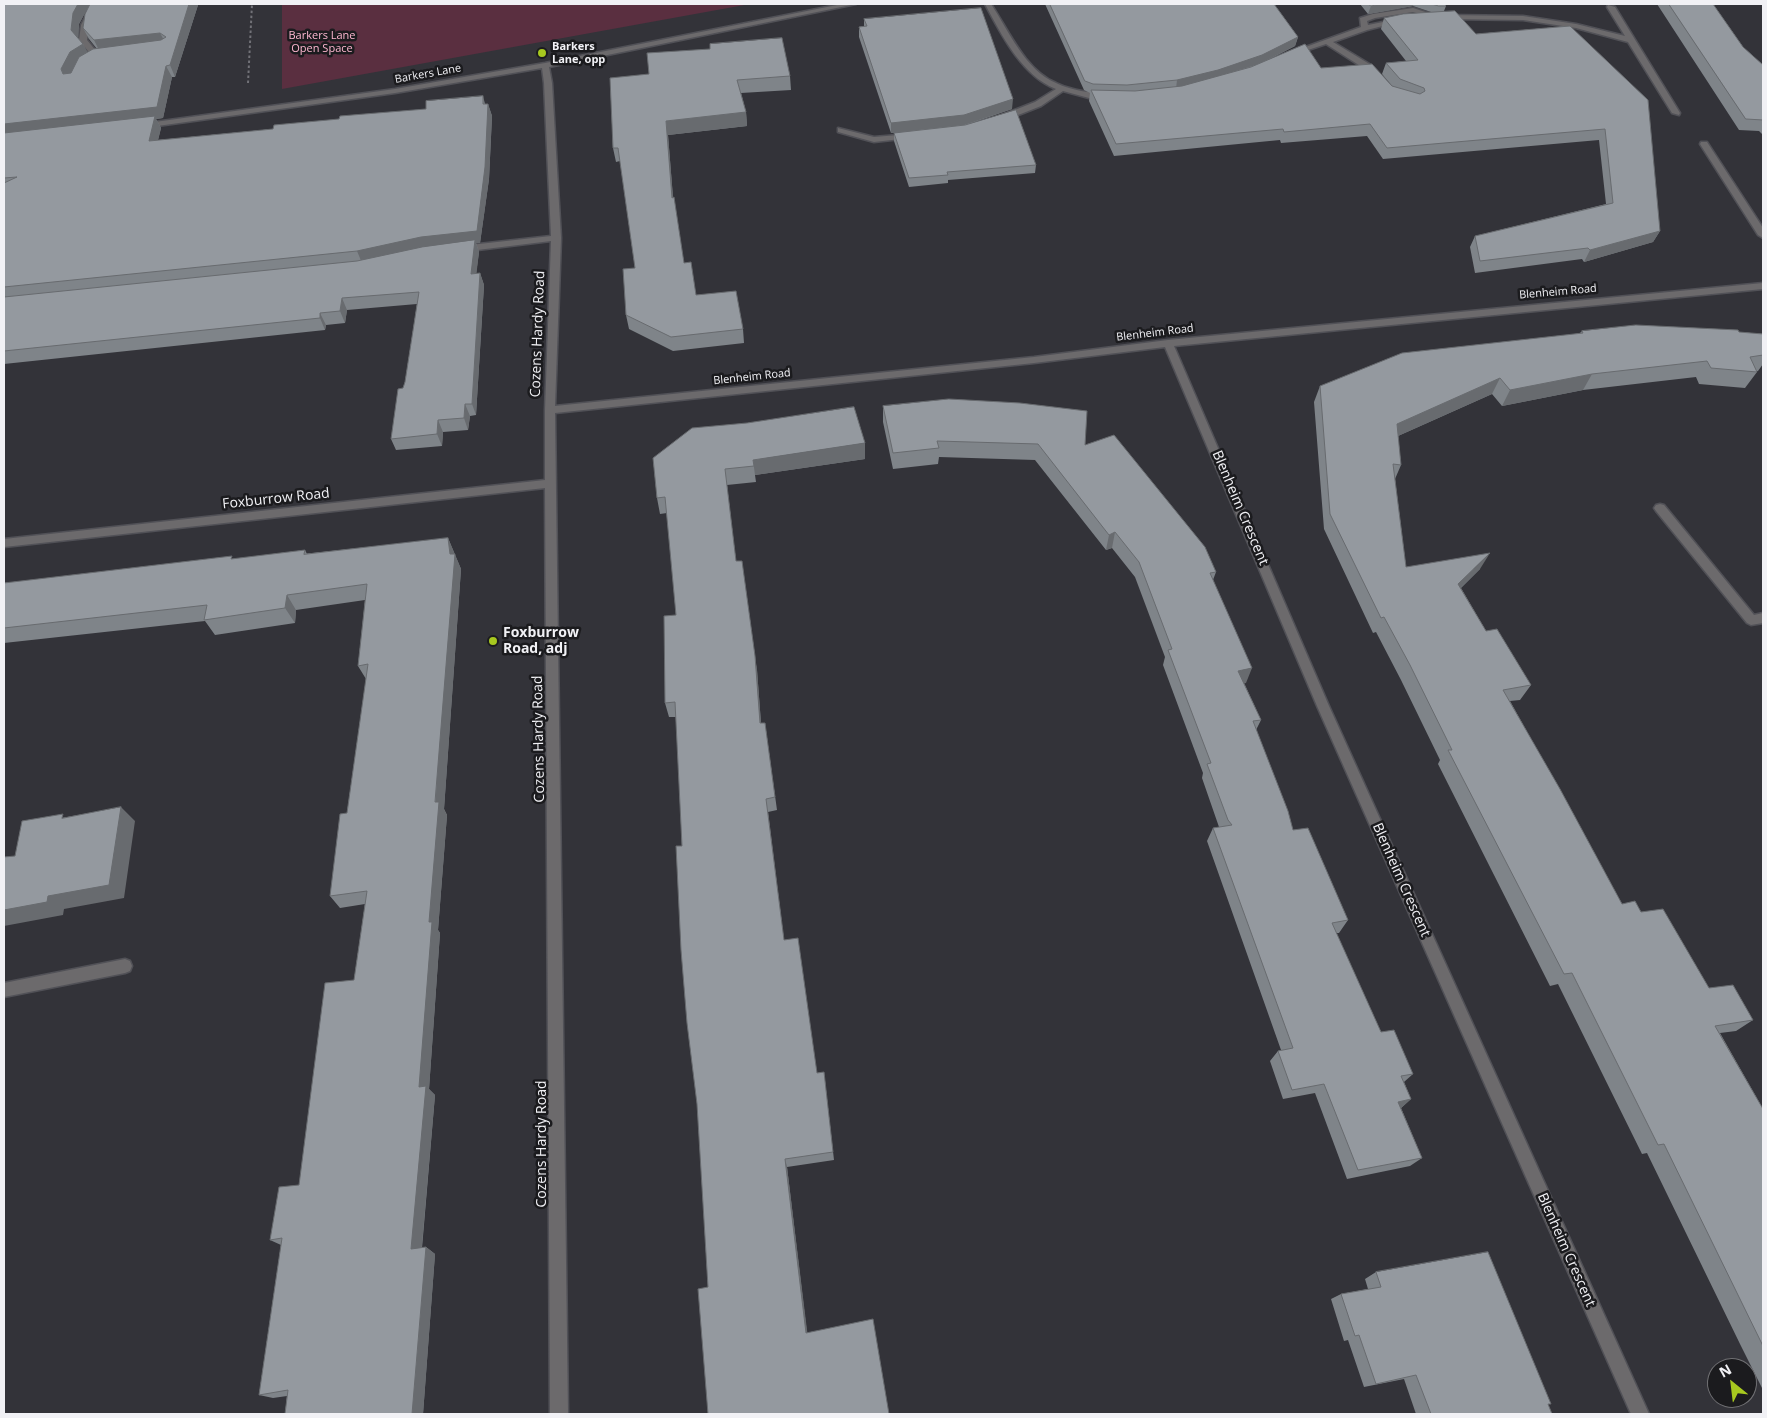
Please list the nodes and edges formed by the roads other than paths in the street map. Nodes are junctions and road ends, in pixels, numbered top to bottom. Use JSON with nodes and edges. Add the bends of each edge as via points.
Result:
{"nodes":[{"id":1,"x":95,"y":4,"type":"edge"},
{"id":2,"x":852,"y":4,"type":"edge"},
{"id":3,"x":988,"y":4,"type":"edge"},
{"id":4,"x":1611,"y":7,"type":"dead end"},
{"id":5,"x":1438,"y":18,"type":"junction"},
{"id":6,"x":1418,"y":19,"type":"edge"},
{"id":7,"x":1409,"y":20,"type":"edge"},
{"id":8,"x":1365,"y":28,"type":"junction"},
{"id":9,"x":1327,"y":40,"type":"junction"},
{"id":10,"x":1630,"y":40,"type":"junction"},
{"id":11,"x":1285,"y":57,"type":"edge"},
{"id":12,"x":545,"y":65,"type":"junction"},
{"id":13,"x":81,"y":66,"type":"edge"},
{"id":14,"x":1380,"y":80,"type":"edge"},
{"id":15,"x":1063,"y":88,"type":"junction"},
{"id":16,"x":1117,"y":98,"type":"edge"},
{"id":17,"x":1676,"y":113,"type":"dead end"},
{"id":18,"x":992,"y":122,"type":"edge"},
{"id":19,"x":132,"y":127,"type":"edge"},
{"id":20,"x":841,"y":130,"type":"dead end"},
{"id":21,"x":919,"y":134,"type":"edge"},
{"id":22,"x":1704,"y":144,"type":"dead end"},
{"id":23,"x":1763,"y":236,"type":"edge"},
{"id":24,"x":556,"y":238,"type":"junction"},
{"id":25,"x":454,"y":250,"type":"edge"},
{"id":26,"x":1763,"y":286,"type":"edge"},
{"id":27,"x":1168,"y":343,"type":"junction"},
{"id":28,"x":550,"y":410,"type":"junction"},
{"id":29,"x":552,"y":483,"type":"junction"},
{"id":30,"x":1660,"y":508,"type":"dead end"},
{"id":31,"x":4,"y":544,"type":"edge"},
{"id":32,"x":1763,"y":618,"type":"edge"},
{"id":33,"x":125,"y":966,"type":"dead end"},
{"id":34,"x":4,"y":990,"type":"edge"},
{"id":35,"x":559,"y":1414,"type":"edge"},
{"id":36,"x":1640,"y":1414,"type":"edge"}],
"edges":[{"from":1,"to":13,"type":"street","via":[[85,25],[83,40],[100,56]]},
{"from":2,"to":12,"type":"street","name":"Barkers Lane"},
{"from":3,"to":15,"type":"street","via":[[1030,69],[1040,78]]},
{"from":4,"to":10,"type":"street"},
{"from":5,"to":6,"type":"street"},
{"from":5,"to":8,"type":"street","via":[[1414,10],[1373,16],[1363,20]]},
{"from":5,"to":10,"type":"street","via":[[1523,18],[1576,26]]},
{"from":7,"to":8,"type":"street"},
{"from":8,"to":9,"type":"street"},
{"from":9,"to":11,"type":"street"},
{"from":9,"to":14,"type":"street","via":[[1368,67]]},
{"from":10,"to":17,"type":"street"},
{"from":12,"to":19,"type":"street","name":"Barkers Lane","via":[[395,91]]},
{"from":12,"to":24,"type":"street","name":"Cozens Hardy Road"},
{"from":15,"to":16,"type":"street","via":[[1090,96]]},
{"from":15,"to":18,"type":"street","via":[[1038,104]]},
{"from":20,"to":21,"type":"street","via":[[874,140]]},
{"from":22,"to":23,"type":"street"},
{"from":24,"to":25,"type":"street"},
{"from":24,"to":28,"type":"street","name":"Cozens Hardy Road"},
{"from":26,"to":27,"type":"street","name":"Blenheim Road"},
{"from":27,"to":28,"type":"street","name":"Blenheim Road"},
{"from":27,"to":36,"type":"street","name":"Blenheim Crescent","via":[[1327,715]]},
{"from":28,"to":29,"type":"street","name":"Cozens Hardy Road"},
{"from":29,"to":31,"type":"street","name":"Foxburrow Road"},
{"from":29,"to":35,"type":"street","name":"Cozens Hardy Road"},
{"from":30,"to":32,"type":"street","via":[[1751,620]]},
{"from":33,"to":34,"type":"street"}]}
